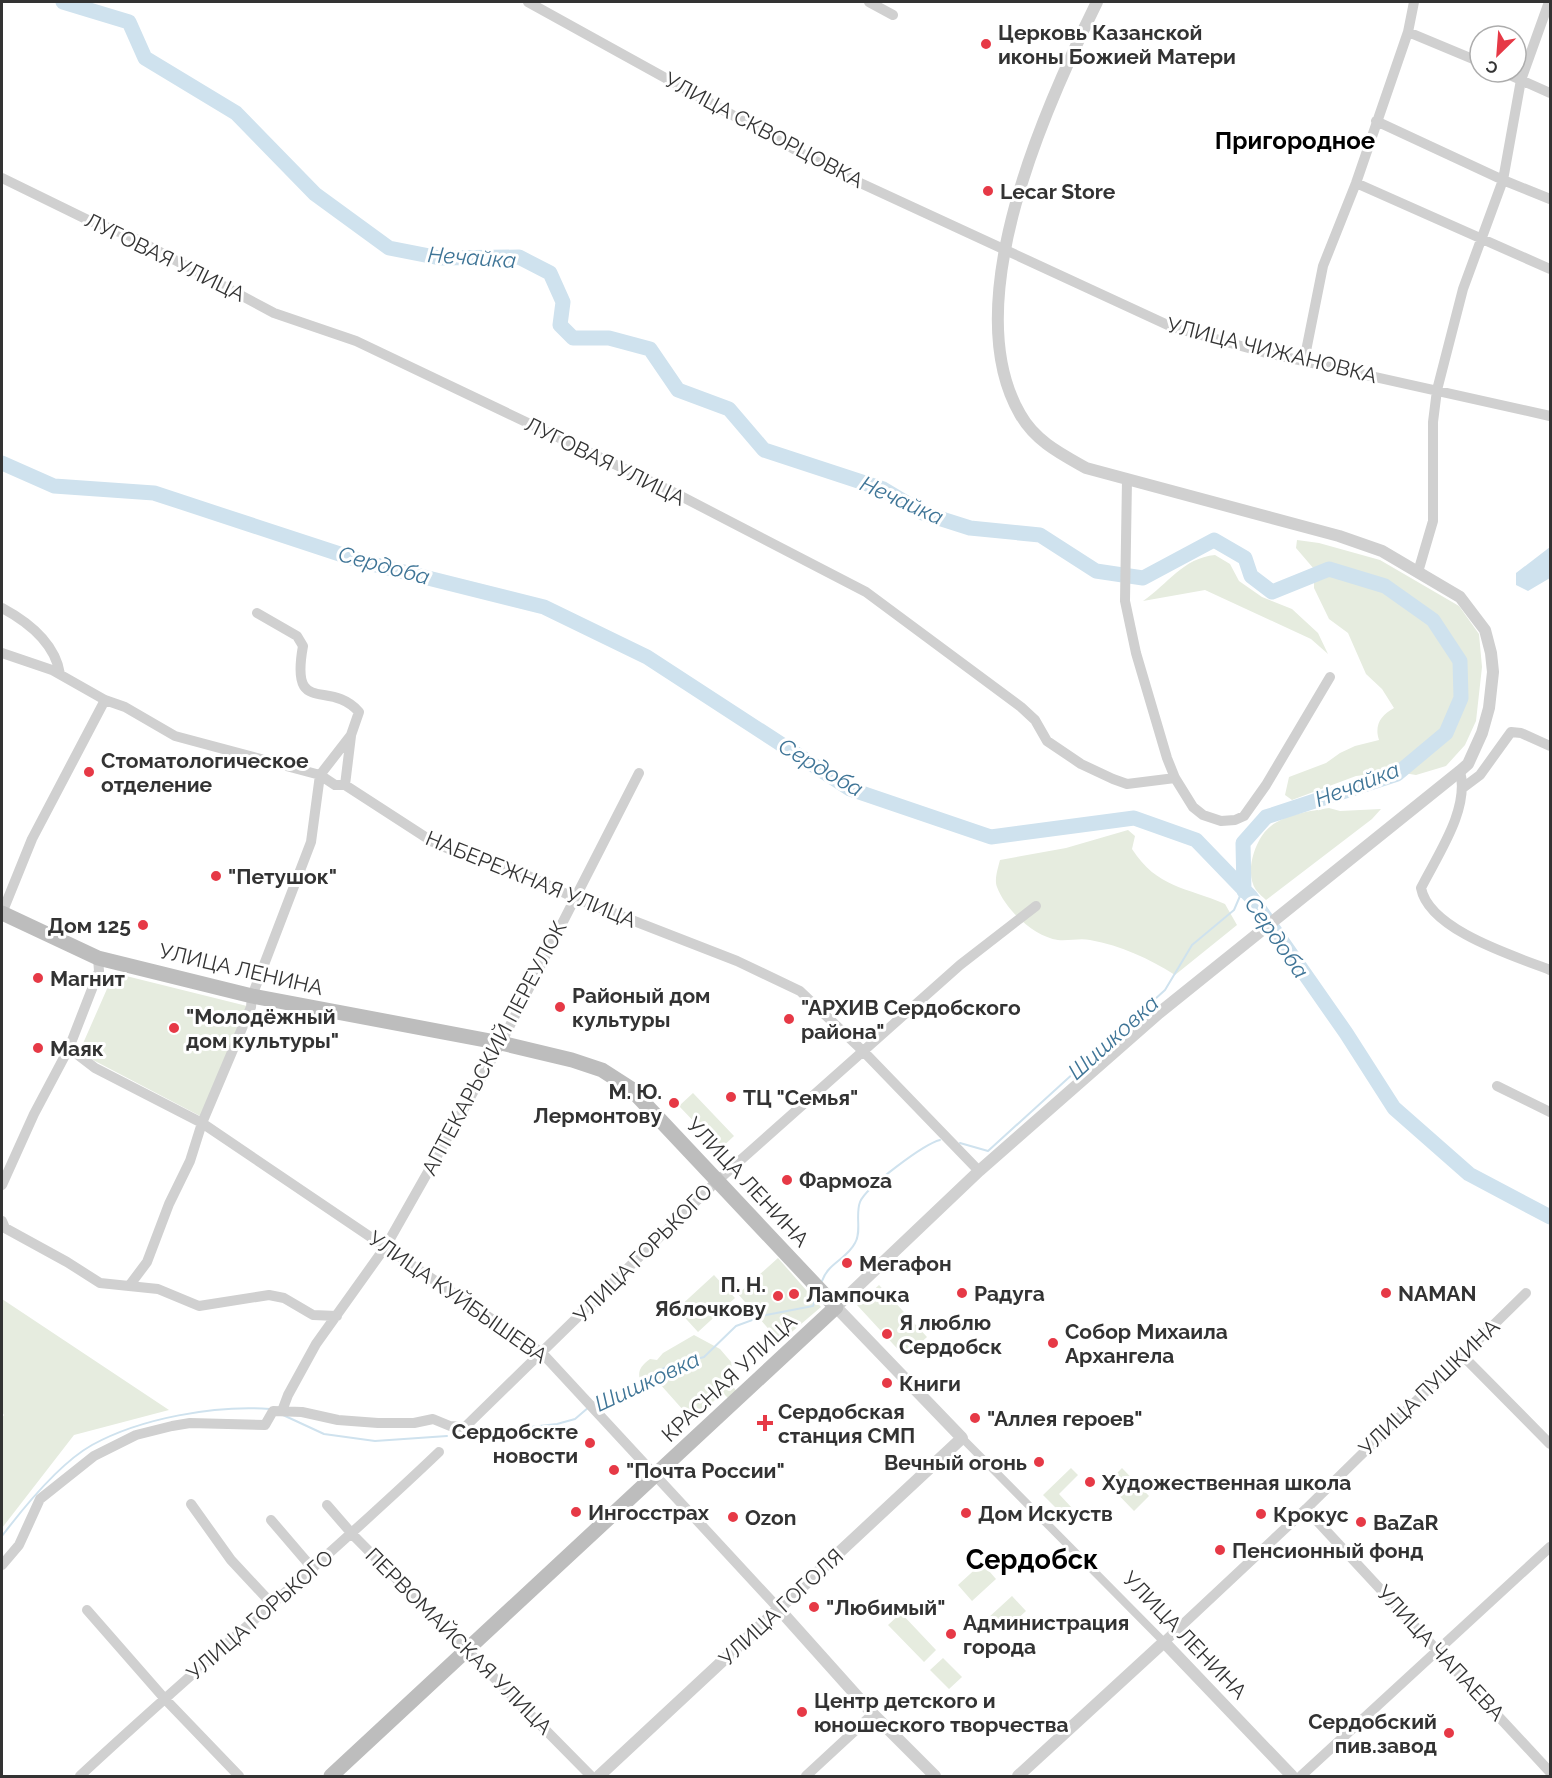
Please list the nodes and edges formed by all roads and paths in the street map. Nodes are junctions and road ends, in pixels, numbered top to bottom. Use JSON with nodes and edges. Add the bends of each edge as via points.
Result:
{"nodes":[{"id":1,"x":528,"y":2,"type":"edge"},
{"id":2,"x":868,"y":2,"type":"edge"},
{"id":3,"x":1097,"y":2,"type":"edge"},
{"id":4,"x":1414,"y":2,"type":"edge"},
{"id":5,"x":1549,"y":2,"type":"edge"},
{"id":6,"x":893,"y":15,"type":"dead end"},
{"id":7,"x":1408,"y":32,"type":"junction"},
{"id":8,"x":1468,"y":57,"type":"edge"},
{"id":9,"x":1528,"y":60,"type":"edge"},
{"id":10,"x":1528,"y":83,"type":"edge"},
{"id":11,"x":1520,"y":84,"type":"edge"},
{"id":12,"x":1551,"y":93,"type":"edge"},
{"id":13,"x":1376,"y":121,"type":"junction"},
{"id":14,"x":2,"y":178,"type":"edge"},
{"id":15,"x":1503,"y":180,"type":"junction"},
{"id":16,"x":1356,"y":183,"type":"junction"},
{"id":17,"x":1551,"y":199,"type":"edge"},
{"id":18,"x":1481,"y":238,"type":"junction"},
{"id":19,"x":1004,"y":249,"type":"junction"},
{"id":20,"x":1551,"y":269,"type":"edge"},
{"id":21,"x":1304,"y":361,"type":"junction"},
{"id":22,"x":1437,"y":390,"type":"junction"},
{"id":23,"x":1551,"y":416,"type":"edge"},
{"id":24,"x":1127,"y":480,"type":"junction"},
{"id":25,"x":1418,"y":572,"type":"junction"},
{"id":26,"x":2,"y":608,"type":"edge"},
{"id":27,"x":256,"y":613,"type":"dead end"},
{"id":28,"x":5,"y":655,"type":"edge"},
{"id":29,"x":60,"y":674,"type":"junction"},
{"id":30,"x":1330,"y":677,"type":"dead end"},
{"id":31,"x":105,"y":700,"type":"junction"},
{"id":32,"x":351,"y":735,"type":"junction"},
{"id":33,"x":1551,"y":746,"type":"edge"},
{"id":34,"x":1460,"y":771,"type":"junction"},
{"id":35,"x":639,"y":773,"type":"dead end"},
{"id":36,"x":320,"y":775,"type":"junction"},
{"id":37,"x":1174,"y":778,"type":"junction"},
{"id":38,"x":345,"y":785,"type":"junction"},
{"id":39,"x":1464,"y":787,"type":"junction"},
{"id":40,"x":575,"y":898,"type":"junction"},
{"id":41,"x":1036,"y":906,"type":"dead end"},
{"id":42,"x":2,"y":913,"type":"edge"},
{"id":43,"x":98,"y":958,"type":"junction"},
{"id":44,"x":1551,"y":970,"type":"edge"},
{"id":45,"x":252,"y":996,"type":"junction"},
{"id":46,"x":501,"y":1043,"type":"junction"},
{"id":47,"x":69,"y":1048,"type":"junction"},
{"id":48,"x":864,"y":1052,"type":"junction"},
{"id":49,"x":1497,"y":1086,"type":"dead end"},
{"id":50,"x":1551,"y":1112,"type":"edge"},
{"id":51,"x":202,"y":1123,"type":"junction"},
{"id":52,"x":979,"y":1171,"type":"junction"},
{"id":53,"x":717,"y":1181,"type":"junction"},
{"id":54,"x":2,"y":1185,"type":"edge"},
{"id":55,"x":2,"y":1221,"type":"edge"},
{"id":56,"x":386,"y":1246,"type":"junction"},
{"id":57,"x":129,"y":1287,"type":"junction"},
{"id":58,"x":1526,"y":1293,"type":"dead end"},
{"id":59,"x":836,"y":1307,"type":"junction"},
{"id":60,"x":337,"y":1316,"type":"junction"},
{"id":61,"x":542,"y":1353,"type":"junction"},
{"id":62,"x":1461,"y":1354,"type":"junction"},
{"id":63,"x":279,"y":1411,"type":"junction"},
{"id":64,"x":962,"y":1438,"type":"junction"},
{"id":65,"x":1551,"y":1444,"type":"edge"},
{"id":66,"x":439,"y":1452,"type":"dead end"},
{"id":67,"x":654,"y":1477,"type":"junction"},
{"id":68,"x":191,"y":1504,"type":"dead end"},
{"id":69,"x":327,"y":1505,"type":"dead end"},
{"id":70,"x":1306,"y":1509,"type":"junction"},
{"id":71,"x":271,"y":1520,"type":"dead end"},
{"id":72,"x":353,"y":1534,"type":"junction"},
{"id":73,"x":1551,"y":1547,"type":"edge"},
{"id":74,"x":2,"y":1565,"type":"edge"},
{"id":75,"x":313,"y":1569,"type":"junction"},
{"id":76,"x":272,"y":1604,"type":"junction"},
{"id":77,"x":87,"y":1610,"type":"dead end"},
{"id":78,"x":779,"y":1610,"type":"junction"},
{"id":79,"x":1164,"y":1641,"type":"junction"},
{"id":80,"x":469,"y":1650,"type":"junction"},
{"id":81,"x":1439,"y":1650,"type":"junction"},
{"id":82,"x":164,"y":1698,"type":"junction"},
{"id":83,"x":873,"y":1714,"type":"junction"},
{"id":84,"x":1551,"y":1772,"type":"edge"},
{"id":85,"x":80,"y":1776,"type":"edge"},
{"id":86,"x":238,"y":1776,"type":"edge"},
{"id":87,"x":331,"y":1776,"type":"edge"},
{"id":88,"x":591,"y":1776,"type":"edge"},
{"id":89,"x":599,"y":1776,"type":"edge"},
{"id":90,"x":806,"y":1776,"type":"edge"},
{"id":91,"x":935,"y":1776,"type":"edge"},
{"id":92,"x":1018,"y":1776,"type":"edge"},
{"id":93,"x":1292,"y":1776,"type":"edge"},
{"id":94,"x":1301,"y":1776,"type":"edge"}],
"edges":[{"from":1,"to":19,"type":"street","name":"УЛИЦА СКВОРЦОВКА","via":[[830,169]]},
{"from":2,"to":6,"type":"street"},
{"from":3,"to":19,"type":"street","name":"КРАСНАЯ УЛИЦА","via":[[1048,108],[1025,171]]},
{"from":4,"to":7,"type":"street"},
{"from":5,"to":9,"type":"street"},
{"from":7,"to":8,"type":"street"},
{"from":7,"to":13,"type":"street"},
{"from":10,"to":12,"type":"street"},
{"from":11,"to":15,"type":"street"},
{"from":13,"to":15,"type":"street"},
{"from":13,"to":16,"type":"street"},
{"from":14,"to":37,"type":"street","name":"ЛУГОВАЯ УЛИЦА","via":[[156,249],[274,313],[356,341],[675,493],[866,592],[1021,707],[1035,720],[1047,741],[1088,767],[1127,784]]},
{"from":15,"to":17,"type":"street"},
{"from":15,"to":18,"type":"street"},
{"from":16,"to":18,"type":"street"},
{"from":16,"to":21,"type":"street","via":[[1323,266]]},
{"from":18,"to":20,"type":"street"},
{"from":18,"to":22,"type":"street","via":[[1463,289]]},
{"from":19,"to":21,"type":"street","name":"УЛИЦА ЧИЖАНОВКА","via":[[1172,327]]},
{"from":19,"to":24,"type":"street","name":"КРАСНАЯ УЛИЦА","via":[[998,330],[1005,377],[1019,414],[1051,448],[1086,468]]},
{"from":21,"to":22,"type":"street","name":"УЛИЦА ЧИЖАНОВКА"},
{"from":22,"to":23,"type":"street","name":"УЛИЦА ЧИЖАНОВКА"},
{"from":22,"to":25,"type":"street","via":[[1433,422],[1433,521]]},
{"from":24,"to":25,"type":"street","name":"КРАСНАЯ УЛИЦА","via":[[1340,536],[1382,551]]},
{"from":24,"to":37,"type":"street","via":[[1125,601],[1136,653]]},
{"from":25,"to":34,"type":"street","name":"КРАСНАЯ УЛИЦА","via":[[1466,603],[1485,630],[1491,653],[1489,708],[1473,753]]},
{"from":26,"to":29,"type":"street","via":[[43,638],[58,662]]},
{"from":27,"to":32,"type":"street","via":[[297,636],[303,646],[302,682],[308,691],[349,701],[359,712]]},
{"from":28,"to":29,"type":"street","name":"НАБЕРЕЖНАЯ УЛИЦА"},
{"from":29,"to":31,"type":"street","name":"НАБЕРЕЖНАЯ УЛИЦА"},
{"from":30,"to":37,"type":"street","via":[[1244,816],[1221,821],[1203,815]]},
{"from":31,"to":36,"type":"street","name":"НАБЕРЕЖНАЯ УЛИЦА","via":[[125,706],[174,736]]},
{"from":31,"to":42,"type":"street","via":[[32,839]]},
{"from":32,"to":36,"type":"street"},
{"from":32,"to":38,"type":"street"},
{"from":33,"to":39,"type":"street","via":[[1511,732],[1480,775]]},
{"from":34,"to":39,"type":"street"},
{"from":34,"to":52,"type":"street","name":"КРАСНАЯ УЛИЦА","via":[[1159,1013]]},
{"from":35,"to":40,"type":"street","name":"АПТЕКАРЬСКИЙ ПЕРЕУЛОК"},
{"from":36,"to":38,"type":"street","name":"НАБЕРЕЖНАЯ УЛИЦА","via":[[335,785]]},
{"from":36,"to":45,"type":"street","via":[[312,842]]},
{"from":38,"to":40,"type":"street","name":"НАБЕРЕЖНАЯ УЛИЦА","via":[[433,842],[469,858],[497,861]]},
{"from":39,"to":44,"type":"street","via":[[1449,830],[1421,888],[1426,904],[1470,936]]},
{"from":40,"to":46,"type":"street","name":"АПТЕКАРЬСКИЙ ПЕРЕУЛОК"},
{"from":40,"to":48,"type":"street","name":"НАБЕРЕЖНАЯ УЛИЦА","via":[[737,961],[800,991]]},
{"from":41,"to":48,"type":"street","name":"УЛИЦА ГОРЬКОГО","via":[[960,965]]},
{"from":42,"to":43,"type":"main road","name":"УЛИЦА ЛЕНИНА"},
{"from":43,"to":45,"type":"main road","name":"УЛИЦА ЛЕНИНА"},
{"from":43,"to":47,"type":"street","via":[[99,971]]},
{"from":45,"to":46,"type":"main road","name":"УЛИЦА ЛЕНИНА"},
{"from":45,"to":51,"type":"street","via":[[251,1007]]},
{"from":46,"to":53,"type":"main road","name":"УЛИЦА ЛЕНИНА","via":[[602,1070],[630,1088]]},
{"from":46,"to":56,"type":"street","name":"АПТЕКАРЬСКИЙ ПЕРЕУЛОК"},
{"from":47,"to":51,"type":"street","name":"УЛИЦА КУЙБЫШЕВА","via":[[95,1068]]},
{"from":47,"to":54,"type":"street"},
{"from":48,"to":52,"type":"street","name":"НАБЕРЕЖНАЯ УЛИЦА"},
{"from":48,"to":53,"type":"street","name":"УЛИЦА ГОРЬКОГО"},
{"from":49,"to":50,"type":"street"},
{"from":51,"to":56,"type":"street","name":"УЛИЦА КУЙБЫШЕВА"},
{"from":51,"to":57,"type":"street","via":[[147,1262]]},
{"from":52,"to":59,"type":"street","name":"КРАСНАЯ УЛИЦА"},
{"from":53,"to":59,"type":"main road","name":"УЛИЦА ЛЕНИНА"},
{"from":53,"to":61,"type":"street","name":"УЛИЦА ГОРЬКОГО"},
{"from":55,"to":57,"type":"street","via":[[5,1228],[100,1283]]},
{"from":56,"to":60,"type":"street","name":"АПТЕКАРЬСКИЙ ПЕРЕУЛОК"},
{"from":56,"to":61,"type":"street","name":"УЛИЦА КУЙБЫШЕВА"},
{"from":57,"to":60,"type":"street","via":[[158,1289],[199,1306],[269,1295],[284,1298],[314,1315]]},
{"from":58,"to":62,"type":"street","name":"УЛИЦА ПУШКИНА"},
{"from":59,"to":64,"type":"street","name":"УЛИЦА ЛЕНИНА"},
{"from":59,"to":67,"type":"main road","name":"КРАСНАЯ УЛИЦА"},
{"from":60,"to":63,"type":"street","name":"АПТЕКАРЬСКИЙ ПЕРЕУЛОК","via":[[316,1344]]},
{"from":61,"to":63,"type":"street","name":"УЛИЦА ГОРЬКОГО","via":[[465,1426],[450,1426],[433,1419],[378,1423]]},
{"from":61,"to":67,"type":"street","name":"УЛИЦА КУЙБЫШЕВА"},
{"from":62,"to":65,"type":"street"},
{"from":62,"to":70,"type":"street","name":"УЛИЦА ПУШКИНА"},
{"from":63,"to":74,"type":"street","via":[[265,1425],[189,1423],[135,1435],[94,1456],[40,1499],[19,1545]]},
{"from":64,"to":78,"type":"street","name":"УЛИЦА ГОГОЛЯ"},
{"from":64,"to":79,"type":"street","name":"УЛИЦА ЛЕНИНА"},
{"from":66,"to":72,"type":"street","name":"УЛИЦА ГОРЬКОГО"},
{"from":67,"to":78,"type":"street","name":"УЛИЦА КУЙБЫШЕВА"},
{"from":67,"to":80,"type":"main road","name":"КРАСНАЯ УЛИЦА"},
{"from":68,"to":76,"type":"street","via":[[231,1560]]},
{"from":69,"to":72,"type":"street","name":"ПЕРВОМАЙСКАЯ УЛИЦА"},
{"from":70,"to":79,"type":"street","name":"УЛИЦА ПУШКИНА"},
{"from":70,"to":81,"type":"street","name":"УЛИЦА ЧАПАЕВА"},
{"from":71,"to":75,"type":"street"},
{"from":72,"to":75,"type":"street","name":"УЛИЦА ГОРЬКОГО"},
{"from":72,"to":80,"type":"street","name":"ПЕРВОМАЙСКАЯ УЛИЦА"},
{"from":73,"to":81,"type":"street"},
{"from":75,"to":76,"type":"street","name":"УЛИЦА ГОРЬКОГО"},
{"from":76,"to":82,"type":"street","name":"УЛИЦА ГОРЬКОГО"},
{"from":77,"to":82,"type":"street"},
{"from":78,"to":83,"type":"street","name":"УЛИЦА КУЙБЫШЕВА"},
{"from":78,"to":89,"type":"street","name":"УЛИЦА ГОГОЛЯ"},
{"from":79,"to":92,"type":"street","name":"УЛИЦА ПУШКИНА"},
{"from":79,"to":93,"type":"street","name":"УЛИЦА ЛЕНИНА"},
{"from":80,"to":87,"type":"main road","name":"КРАСНАЯ УЛИЦА"},
{"from":80,"to":88,"type":"street","name":"ПЕРВОМАЙСКАЯ УЛИЦА"},
{"from":81,"to":84,"type":"street","name":"УЛИЦА ЧАПАЕВА"},
{"from":81,"to":94,"type":"street"},
{"from":82,"to":85,"type":"street","name":"УЛИЦА ГОРЬКОГО"},
{"from":82,"to":86,"type":"street"},
{"from":83,"to":90,"type":"street"},
{"from":83,"to":91,"type":"street","name":"УЛИЦА КУЙБЫШЕВА"}]}
